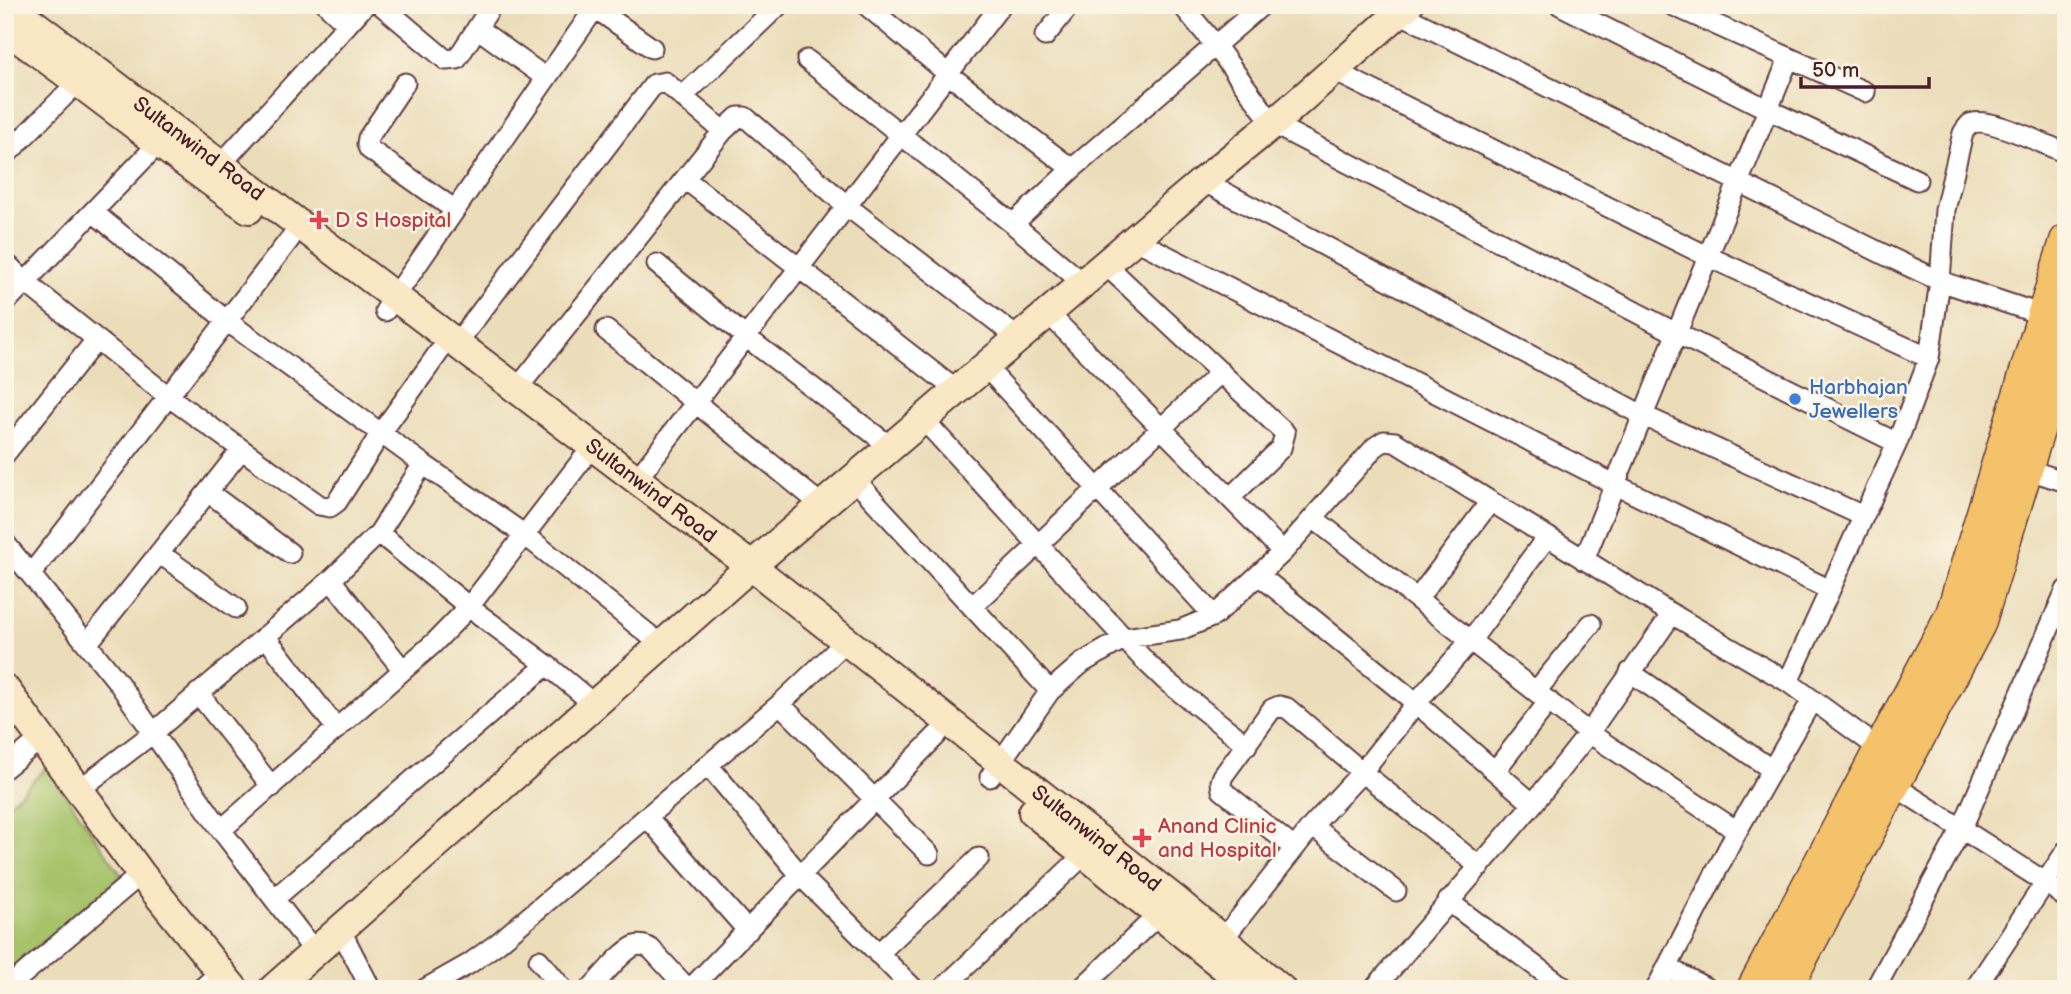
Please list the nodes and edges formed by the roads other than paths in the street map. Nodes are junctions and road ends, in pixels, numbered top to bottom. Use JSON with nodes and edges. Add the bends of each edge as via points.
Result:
{"nodes":[{"id":1,"x":9,"y":5,"type":"edge"},
{"id":2,"x":327,"y":5,"type":"edge"},
{"id":3,"x":365,"y":5,"type":"edge"},
{"id":4,"x":382,"y":5,"type":"edge"},
{"id":5,"x":492,"y":5,"type":"edge"},
{"id":6,"x":779,"y":5,"type":"edge"},
{"id":7,"x":866,"y":5,"type":"edge"},
{"id":8,"x":1001,"y":5,"type":"edge"},
{"id":9,"x":1070,"y":5,"type":"edge"},
{"id":10,"x":1182,"y":5,"type":"edge"},
{"id":11,"x":1262,"y":5,"type":"edge"},
{"id":12,"x":1560,"y":5,"type":"edge"},
{"id":13,"x":1672,"y":5,"type":"edge"},
{"id":14,"x":594,"y":6,"type":"edge"},
{"id":15,"x":1400,"y":8,"type":"edge"},
{"id":16,"x":347,"y":24,"type":"junction"},
{"id":17,"x":477,"y":27,"type":"junction"},
{"id":18,"x":5,"y":29,"type":"edge"},
{"id":19,"x":1045,"y":36,"type":"dead end"},
{"id":20,"x":1215,"y":45,"type":"junction"},
{"id":21,"x":652,"y":48,"type":"dead end"},
{"id":22,"x":1789,"y":58,"type":"junction"},
{"id":23,"x":807,"y":60,"type":"dead end"},
{"id":24,"x":1332,"y":70,"type":"junction"},
{"id":25,"x":948,"y":74,"type":"junction"},
{"id":26,"x":547,"y":78,"type":"junction"},
{"id":27,"x":79,"y":82,"type":"junction"},
{"id":28,"x":405,"y":83,"type":"dead end"},
{"id":29,"x":1865,"y":92,"type":"dead end"},
{"id":30,"x":682,"y":97,"type":"junction"},
{"id":31,"x":1767,"y":109,"type":"junction"},
{"id":32,"x":1273,"y":124,"type":"junction"},
{"id":33,"x":723,"y":131,"type":"junction"},
{"id":34,"x":901,"y":135,"type":"junction"},
{"id":35,"x":158,"y":144,"type":"junction"},
{"id":36,"x":2066,"y":153,"type":"edge"},
{"id":37,"x":5,"y":156,"type":"edge"},
{"id":38,"x":1072,"y":169,"type":"junction"},
{"id":39,"x":214,"y":172,"type":"junction"},
{"id":40,"x":685,"y":179,"type":"junction"},
{"id":41,"x":1917,"y":180,"type":"dead end"},
{"id":42,"x":1203,"y":181,"type":"junction"},
{"id":43,"x":1737,"y":181,"type":"junction"},
{"id":44,"x":847,"y":206,"type":"junction"},
{"id":45,"x":455,"y":211,"type":"junction"},
{"id":46,"x":93,"y":212,"type":"junction"},
{"id":47,"x":1013,"y":224,"type":"junction"},
{"id":48,"x":290,"y":239,"type":"junction"},
{"id":49,"x":1135,"y":239,"type":"junction"},
{"id":50,"x":2066,"y":241,"type":"edge"},
{"id":51,"x":1707,"y":256,"type":"junction"},
{"id":52,"x":5,"y":262,"type":"edge"},
{"id":53,"x":657,"y":264,"type":"dead end"},
{"id":54,"x":1105,"y":264,"type":"junction"},
{"id":55,"x":799,"y":269,"type":"junction"},
{"id":56,"x":1940,"y":281,"type":"junction"},
{"id":57,"x":25,"y":282,"type":"junction"},
{"id":58,"x":1083,"y":283,"type":"junction"},
{"id":59,"x":5,"y":303,"type":"edge"},
{"id":60,"x":390,"y":304,"type":"junction"},
{"id":61,"x":1048,"y":313,"type":"junction"},
{"id":62,"x":2043,"y":315,"type":"junction"},
{"id":63,"x":227,"y":321,"type":"junction"},
{"id":64,"x":606,"y":330,"type":"dead end"},
{"id":65,"x":1676,"y":333,"type":"junction"},
{"id":66,"x":746,"y":337,"type":"junction"},
{"id":67,"x":1018,"y":338,"type":"junction"},
{"id":68,"x":2066,"y":339,"type":"edge"},
{"id":69,"x":96,"y":340,"type":"junction"},
{"id":70,"x":448,"y":348,"type":"junction"},
{"id":71,"x":1929,"y":358,"type":"junction"},
{"id":72,"x":985,"y":366,"type":"junction"},
{"id":73,"x":1221,"y":372,"type":"junction"},
{"id":74,"x":517,"y":389,"type":"junction"},
{"id":75,"x":956,"y":390,"type":"junction"},
{"id":76,"x":169,"y":397,"type":"junction"},
{"id":77,"x":696,"y":403,"type":"junction"},
{"id":78,"x":1642,"y":415,"type":"junction"},
{"id":79,"x":923,"y":419,"type":"junction"},
{"id":80,"x":1162,"y":428,"type":"junction"},
{"id":81,"x":381,"y":433,"type":"junction"},
{"id":82,"x":1897,"y":443,"type":"junction"},
{"id":83,"x":891,"y":447,"type":"junction"},
{"id":84,"x":241,"y":450,"type":"junction"},
{"id":85,"x":5,"y":454,"type":"edge"},
{"id":86,"x":582,"y":460,"type":"junction"},
{"id":87,"x":423,"y":464,"type":"junction"},
{"id":88,"x":2013,"y":464,"type":"junction"},
{"id":89,"x":854,"y":479,"type":"junction"},
{"id":90,"x":637,"y":480,"type":"junction"},
{"id":91,"x":2066,"y":482,"type":"edge"},
{"id":92,"x":1614,"y":484,"type":"junction"},
{"id":93,"x":1098,"y":489,"type":"junction"},
{"id":94,"x":208,"y":492,"type":"junction"},
{"id":95,"x":1230,"y":498,"type":"junction"},
{"id":96,"x":1490,"y":502,"type":"junction"},
{"id":97,"x":822,"y":506,"type":"junction"},
{"id":98,"x":1863,"y":516,"type":"junction"},
{"id":99,"x":1313,"y":517,"type":"junction"},
{"id":100,"x":379,"y":533,"type":"junction"},
{"id":101,"x":525,"y":535,"type":"junction"},
{"id":102,"x":1547,"y":537,"type":"junction"},
{"id":103,"x":5,"y":543,"type":"edge"},
{"id":104,"x":1038,"y":544,"type":"junction"},
{"id":105,"x":1283,"y":552,"type":"junction"},
{"id":106,"x":159,"y":553,"type":"junction"},
{"id":107,"x":290,"y":553,"type":"dead end"},
{"id":108,"x":1584,"y":560,"type":"junction"},
{"id":109,"x":745,"y":571,"type":"junction"},
{"id":110,"x":32,"y":574,"type":"junction"},
{"id":111,"x":1259,"y":575,"type":"junction"},
{"id":112,"x":331,"y":580,"type":"junction"},
{"id":113,"x":1830,"y":590,"type":"junction"},
{"id":114,"x":2066,"y":590,"type":"edge"},
{"id":115,"x":1418,"y":598,"type":"junction"},
{"id":116,"x":469,"y":607,"type":"junction"},
{"id":117,"x":972,"y":607,"type":"junction"},
{"id":118,"x":236,"y":608,"type":"dead end"},
{"id":119,"x":1672,"y":614,"type":"junction"},
{"id":120,"x":1214,"y":616,"type":"junction"},
{"id":121,"x":1591,"y":624,"type":"dead end"},
{"id":122,"x":265,"y":636,"type":"junction"},
{"id":123,"x":1125,"y":638,"type":"junction"},
{"id":124,"x":1471,"y":640,"type":"junction"},
{"id":125,"x":87,"y":644,"type":"junction"},
{"id":126,"x":663,"y":646,"type":"junction"},
{"id":127,"x":835,"y":652,"type":"junction"},
{"id":128,"x":547,"y":665,"type":"junction"},
{"id":129,"x":403,"y":670,"type":"junction"},
{"id":130,"x":1630,"y":672,"type":"junction"},
{"id":131,"x":1788,"y":682,"type":"junction"},
{"id":132,"x":5,"y":689,"type":"edge"},
{"id":133,"x":1050,"y":691,"type":"junction"},
{"id":134,"x":198,"y":693,"type":"junction"},
{"id":135,"x":1543,"y":696,"type":"junction"},
{"id":136,"x":1812,"y":700,"type":"junction"},
{"id":137,"x":1416,"y":703,"type":"junction"},
{"id":138,"x":780,"y":704,"type":"junction"},
{"id":139,"x":595,"y":705,"type":"junction"},
{"id":140,"x":337,"y":729,"type":"junction"},
{"id":141,"x":153,"y":733,"type":"junction"},
{"id":142,"x":1589,"y":733,"type":"junction"},
{"id":143,"x":937,"y":735,"type":"junction"},
{"id":144,"x":42,"y":738,"type":"junction"},
{"id":145,"x":1247,"y":745,"type":"junction"},
{"id":146,"x":708,"y":765,"type":"junction"},
{"id":147,"x":1892,"y":767,"type":"junction"},
{"id":148,"x":5,"y":768,"type":"edge"},
{"id":149,"x":1771,"y":769,"type":"junction"},
{"id":150,"x":995,"y":770,"type":"junction"},
{"id":151,"x":1495,"y":771,"type":"junction"},
{"id":152,"x":1362,"y":772,"type":"junction"},
{"id":153,"x":272,"y":787,"type":"junction"},
{"id":154,"x":80,"y":789,"type":"junction"},
{"id":155,"x":874,"y":800,"type":"junction"},
{"id":156,"x":1533,"y":804,"type":"junction"},
{"id":157,"x":647,"y":817,"type":"junction"},
{"id":158,"x":1312,"y":826,"type":"junction"},
{"id":159,"x":1962,"y":828,"type":"junction"},
{"id":160,"x":221,"y":830,"type":"junction"},
{"id":161,"x":1737,"y":831,"type":"junction"},
{"id":162,"x":1294,"y":848,"type":"junction"},
{"id":163,"x":2066,"y":851,"type":"edge"},
{"id":164,"x":929,"y":854,"type":"dead end"},
{"id":165,"x":1085,"y":854,"type":"junction"},
{"id":166,"x":979,"y":858,"type":"dead end"},
{"id":167,"x":1480,"y":867,"type":"junction"},
{"id":168,"x":141,"y":874,"type":"junction"},
{"id":169,"x":801,"y":876,"type":"junction"},
{"id":170,"x":2045,"y":882,"type":"junction"},
{"id":171,"x":1396,"y":891,"type":"dead end"},
{"id":172,"x":2066,"y":898,"type":"edge"},
{"id":173,"x":274,"y":899,"type":"junction"},
{"id":174,"x":1448,"y":901,"type":"junction"},
{"id":175,"x":1166,"y":907,"type":"junction"},
{"id":176,"x":340,"y":929,"type":"junction"},
{"id":177,"x":748,"y":931,"type":"junction"},
{"id":178,"x":1223,"y":939,"type":"junction"},
{"id":179,"x":315,"y":952,"type":"junction"},
{"id":180,"x":878,"y":954,"type":"junction"},
{"id":181,"x":539,"y":960,"type":"dead end"},
{"id":182,"x":1667,"y":967,"type":"junction"},
{"id":183,"x":13,"y":981,"type":"edge"},
{"id":184,"x":219,"y":983,"type":"edge"},
{"id":185,"x":1978,"y":984,"type":"dead end"},
{"id":186,"x":273,"y":989,"type":"edge"},
{"id":187,"x":372,"y":989,"type":"edge"},
{"id":188,"x":425,"y":989,"type":"edge"},
{"id":189,"x":563,"y":989,"type":"edge"},
{"id":190,"x":590,"y":989,"type":"edge"},
{"id":191,"x":689,"y":989,"type":"edge"},
{"id":192,"x":914,"y":989,"type":"edge"},
{"id":193,"x":942,"y":989,"type":"edge"},
{"id":194,"x":1081,"y":989,"type":"edge"},
{"id":195,"x":1251,"y":989,"type":"edge"},
{"id":196,"x":1281,"y":989,"type":"edge"},
{"id":197,"x":1374,"y":989,"type":"edge"},
{"id":198,"x":1566,"y":989,"type":"edge"},
{"id":199,"x":1656,"y":989,"type":"edge"},
{"id":200,"x":1709,"y":989,"type":"edge"},
{"id":201,"x":1753,"y":989,"type":"edge"},
{"id":202,"x":1785,"y":989,"type":"edge"},
{"id":203,"x":1875,"y":989,"type":"edge"}],
"edges":[{"from":1,"to":39,"type":"main road","name":"Sultanwind Road"},
{"from":2,"to":16,"type":"street"},
{"from":3,"to":16,"type":"street"},
{"from":4,"to":17,"type":"street","via":[[446,60],[457,60]]},
{"from":5,"to":17,"type":"street"},
{"from":6,"to":30,"type":"street"},
{"from":7,"to":25,"type":"street"},
{"from":8,"to":25,"type":"street"},
{"from":9,"to":19,"type":"street"},
{"from":10,"to":20,"type":"street"},
{"from":11,"to":20,"type":"street"},
{"from":12,"to":31,"type":"street"},
{"from":13,"to":22,"type":"street"},
{"from":14,"to":21,"type":"street"},
{"from":14,"to":26,"type":"street"},
{"from":15,"to":24,"type":"main road"},
{"from":15,"to":43,"type":"street"},
{"from":16,"to":39,"type":"street"},
{"from":17,"to":26,"type":"street"},
{"from":18,"to":27,"type":"main road"},
{"from":20,"to":32,"type":"street"},
{"from":20,"to":38,"type":"street"},
{"from":22,"to":29,"type":"street"},
{"from":22,"to":31,"type":"street"},
{"from":23,"to":34,"type":"street"},
{"from":24,"to":32,"type":"main road"},
{"from":24,"to":51,"type":"street"},
{"from":25,"to":34,"type":"street"},
{"from":25,"to":38,"type":"street"},
{"from":26,"to":45,"type":"street"},
{"from":27,"to":35,"type":"main road"},
{"from":27,"to":37,"type":"street"},
{"from":28,"to":45,"type":"street","via":[[367,144]]},
{"from":30,"to":33,"type":"street"},
{"from":30,"to":70,"type":"street","via":[[664,82],[654,84]]},
{"from":31,"to":41,"type":"street"},
{"from":31,"to":43,"type":"street"},
{"from":32,"to":42,"type":"main road"},
{"from":32,"to":65,"type":"street"},
{"from":33,"to":40,"type":"street"},
{"from":33,"to":44,"type":"street","via":[[733,120],[745,117]]},
{"from":34,"to":44,"type":"street"},
{"from":34,"to":47,"type":"street"},
{"from":35,"to":39,"type":"main road"},
{"from":35,"to":46,"type":"street"},
{"from":36,"to":56,"type":"street","via":[[1997,125],[1970,124],[1963,132],[1945,210]]},
{"from":38,"to":47,"type":"street"},
{"from":39,"to":48,"type":"main road"},
{"from":39,"to":60,"type":"main road","name":"Sultanwind Road"},
{"from":40,"to":55,"type":"street"},
{"from":40,"to":74,"type":"street"},
{"from":42,"to":49,"type":"main road"},
{"from":42,"to":78,"type":"street"},
{"from":43,"to":51,"type":"street"},
{"from":43,"to":56,"type":"street"},
{"from":44,"to":55,"type":"street"},
{"from":44,"to":67,"type":"street"},
{"from":45,"to":60,"type":"street"},
{"from":46,"to":57,"type":"street"},
{"from":46,"to":63,"type":"street"},
{"from":47,"to":58,"type":"street"},
{"from":48,"to":60,"type":"main road"},
{"from":48,"to":63,"type":"street"},
{"from":49,"to":54,"type":"main road"},
{"from":49,"to":92,"type":"street"},
{"from":50,"to":62,"type":"main road"},
{"from":51,"to":65,"type":"street"},
{"from":51,"to":71,"type":"street"},
{"from":52,"to":57,"type":"street"},
{"from":53,"to":66,"type":"street"},
{"from":54,"to":58,"type":"main road"},
{"from":54,"to":73,"type":"street"},
{"from":55,"to":66,"type":"street"},
{"from":55,"to":75,"type":"street"},
{"from":56,"to":62,"type":"street"},
{"from":56,"to":71,"type":"street"},
{"from":57,"to":59,"type":"street"},
{"from":57,"to":69,"type":"street"},
{"from":58,"to":61,"type":"main road"},
{"from":60,"to":70,"type":"main road","name":"Sultanwind Road"},
{"from":61,"to":67,"type":"main road"},
{"from":61,"to":80,"type":"street"},
{"from":62,"to":88,"type":"main road"},
{"from":63,"to":76,"type":"street"},
{"from":63,"to":81,"type":"street"},
{"from":64,"to":77,"type":"street"},
{"from":65,"to":78,"type":"street"},
{"from":65,"to":82,"type":"street"},
{"from":66,"to":77,"type":"street"},
{"from":66,"to":83,"type":"street"},
{"from":67,"to":72,"type":"main road"},
{"from":68,"to":88,"type":"main road"},
{"from":69,"to":76,"type":"street"},
{"from":69,"to":85,"type":"street"},
{"from":70,"to":74,"type":"main road","name":"Sultanwind Road"},
{"from":70,"to":81,"type":"street"},
{"from":70,"to":86,"type":"main road","name":"Sultanwind Road"},
{"from":71,"to":82,"type":"street"},
{"from":72,"to":75,"type":"main road"},
{"from":72,"to":93,"type":"street"},
{"from":73,"to":80,"type":"street"},
{"from":73,"to":95,"type":"street","via":[[1285,433],[1281,448]]},
{"from":74,"to":90,"type":"main road","name":"Sultanwind Road"},
{"from":75,"to":79,"type":"main road"},
{"from":76,"to":84,"type":"street"},
{"from":76,"to":110,"type":"street"},
{"from":77,"to":90,"type":"street"},
{"from":77,"to":97,"type":"street"},
{"from":78,"to":92,"type":"street"},
{"from":78,"to":98,"type":"street"},
{"from":79,"to":83,"type":"main road"},
{"from":79,"to":104,"type":"street"},
{"from":80,"to":93,"type":"street"},
{"from":80,"to":95,"type":"street"},
{"from":81,"to":84,"type":"street","via":[[330,507],[319,505]]},
{"from":81,"to":87,"type":"street"},
{"from":82,"to":98,"type":"street"},
{"from":83,"to":89,"type":"main road"},
{"from":84,"to":94,"type":"street"},
{"from":86,"to":101,"type":"street"},
{"from":86,"to":109,"type":"main road","name":"Sultanwind Road"},
{"from":87,"to":100,"type":"street"},
{"from":87,"to":101,"type":"street"},
{"from":88,"to":91,"type":"street"},
{"from":88,"to":147,"type":"main road"},
{"from":89,"to":97,"type":"main road"},
{"from":89,"to":117,"type":"street"},
{"from":90,"to":109,"type":"main road","name":"Sultanwind Road"},
{"from":92,"to":108,"type":"street"},
{"from":92,"to":113,"type":"street"},
{"from":93,"to":104,"type":"street"},
{"from":93,"to":120,"type":"street"},
{"from":94,"to":106,"type":"street"},
{"from":94,"to":107,"type":"street"},
{"from":95,"to":105,"type":"street"},
{"from":96,"to":99,"type":"street","via":[[1395,442],[1384,441]]},
{"from":96,"to":102,"type":"street"},
{"from":96,"to":115,"type":"street"},
{"from":97,"to":109,"type":"main road"},
{"from":98,"to":113,"type":"street"},
{"from":99,"to":105,"type":"street"},
{"from":99,"to":115,"type":"street"},
{"from":100,"to":112,"type":"street"},
{"from":100,"to":116,"type":"street"},
{"from":101,"to":116,"type":"street"},
{"from":101,"to":126,"type":"street"},
{"from":102,"to":108,"type":"street"},
{"from":102,"to":124,"type":"street"},
{"from":103,"to":110,"type":"street"},
{"from":104,"to":117,"type":"street"},
{"from":104,"to":123,"type":"street"},
{"from":105,"to":111,"type":"street"},
{"from":106,"to":118,"type":"street"},
{"from":106,"to":125,"type":"street"},
{"from":108,"to":119,"type":"street"},
{"from":109,"to":126,"type":"main road"},
{"from":109,"to":127,"type":"main road","name":"Sultanwind Road"},
{"from":109,"to":150,"type":"main road","name":"Sultanwind Road"},
{"from":110,"to":125,"type":"street"},
{"from":111,"to":120,"type":"street"},
{"from":111,"to":137,"type":"street"},
{"from":112,"to":122,"type":"street"},
{"from":112,"to":129,"type":"street"},
{"from":113,"to":131,"type":"street"},
{"from":114,"to":159,"type":"street"},
{"from":115,"to":124,"type":"street"},
{"from":116,"to":128,"type":"street"},
{"from":116,"to":129,"type":"street"},
{"from":117,"to":133,"type":"street"},
{"from":119,"to":130,"type":"street"},
{"from":119,"to":131,"type":"street"},
{"from":120,"to":123,"type":"street","via":[[1180,630]]},
{"from":121,"to":135,"type":"street"},
{"from":122,"to":134,"type":"street"},
{"from":122,"to":140,"type":"street"},
{"from":123,"to":133,"type":"street","via":[[1082,663]]},
{"from":123,"to":145,"type":"street","via":[[1166,681]]},
{"from":124,"to":135,"type":"street"},
{"from":124,"to":137,"type":"street"},
{"from":125,"to":141,"type":"street"},
{"from":126,"to":139,"type":"main road"},
{"from":127,"to":138,"type":"street"},
{"from":127,"to":143,"type":"main road","name":"Sultanwind Road"},
{"from":128,"to":139,"type":"street"},
{"from":128,"to":173,"type":"street"},
{"from":129,"to":140,"type":"street"},
{"from":130,"to":142,"type":"street"},
{"from":130,"to":149,"type":"street"},
{"from":131,"to":136,"type":"street"},
{"from":132,"to":144,"type":"main road"},
{"from":133,"to":150,"type":"street"},
{"from":134,"to":141,"type":"street"},
{"from":134,"to":153,"type":"street"},
{"from":135,"to":142,"type":"street"},
{"from":135,"to":151,"type":"street"},
{"from":136,"to":147,"type":"street"},
{"from":136,"to":149,"type":"street"},
{"from":137,"to":151,"type":"street"},
{"from":137,"to":152,"type":"street"},
{"from":138,"to":146,"type":"street"},
{"from":138,"to":155,"type":"street"},
{"from":139,"to":176,"type":"main road"},
{"from":140,"to":153,"type":"street"},
{"from":141,"to":154,"type":"street"},
{"from":141,"to":160,"type":"street"},
{"from":142,"to":156,"type":"street"},
{"from":142,"to":161,"type":"street"},
{"from":143,"to":150,"type":"main road","name":"Sultanwind Road"},
{"from":143,"to":155,"type":"street"},
{"from":144,"to":148,"type":"street"},
{"from":144,"to":154,"type":"main road"},
{"from":145,"to":152,"type":"street","via":[[1272,709],[1279,706]]},
{"from":145,"to":162,"type":"street","via":[[1223,776],[1222,790]]},
{"from":146,"to":157,"type":"street"},
{"from":146,"to":169,"type":"street"},
{"from":147,"to":159,"type":"street"},
{"from":147,"to":201,"type":"main road"},
{"from":147,"to":202,"type":"main road"},
{"from":149,"to":161,"type":"street"},
{"from":150,"to":165,"type":"main road","name":"Sultanwind Road"},
{"from":150,"to":175,"type":"main road","name":"Sultanwind Road"},
{"from":151,"to":156,"type":"street"},
{"from":152,"to":158,"type":"street"},
{"from":152,"to":167,"type":"street"},
{"from":153,"to":160,"type":"street"},
{"from":154,"to":168,"type":"main road"},
{"from":155,"to":164,"type":"street"},
{"from":155,"to":169,"type":"street"},
{"from":156,"to":167,"type":"street"},
{"from":157,"to":177,"type":"street"},
{"from":157,"to":188,"type":"street","via":[[498,943]]},
{"from":158,"to":162,"type":"street"},
{"from":158,"to":171,"type":"street"},
{"from":159,"to":170,"type":"street"},
{"from":159,"to":203,"type":"street"},
{"from":160,"to":173,"type":"street"},
{"from":161,"to":182,"type":"street"},
{"from":162,"to":178,"type":"street"},
{"from":163,"to":170,"type":"street"},
{"from":165,"to":175,"type":"main road","name":"Sultanwind Road"},
{"from":165,"to":193,"type":"street"},
{"from":166,"to":180,"type":"street"},
{"from":167,"to":174,"type":"street"},
{"from":168,"to":183,"type":"street"},
{"from":168,"to":184,"type":"main road"},
{"from":169,"to":177,"type":"street"},
{"from":169,"to":180,"type":"street"},
{"from":170,"to":172,"type":"street"},
{"from":170,"to":185,"type":"street"},
{"from":173,"to":179,"type":"street"},
{"from":174,"to":197,"type":"street"},
{"from":174,"to":198,"type":"street"},
{"from":175,"to":178,"type":"main road","name":"Sultanwind Road"},
{"from":175,"to":194,"type":"street"},
{"from":175,"to":195,"type":"main road","name":"Sultanwind Road"},
{"from":176,"to":179,"type":"main road"},
{"from":176,"to":187,"type":"street"},
{"from":177,"to":191,"type":"street"},
{"from":178,"to":196,"type":"main road","name":"Sultanwind Road"},
{"from":179,"to":186,"type":"main road"},
{"from":180,"to":192,"type":"street"},
{"from":181,"to":189,"type":"street"},
{"from":182,"to":199,"type":"street"},
{"from":182,"to":200,"type":"street"},
{"from":190,"to":191,"type":"street","via":[[627,951],[644,945]]}]}
